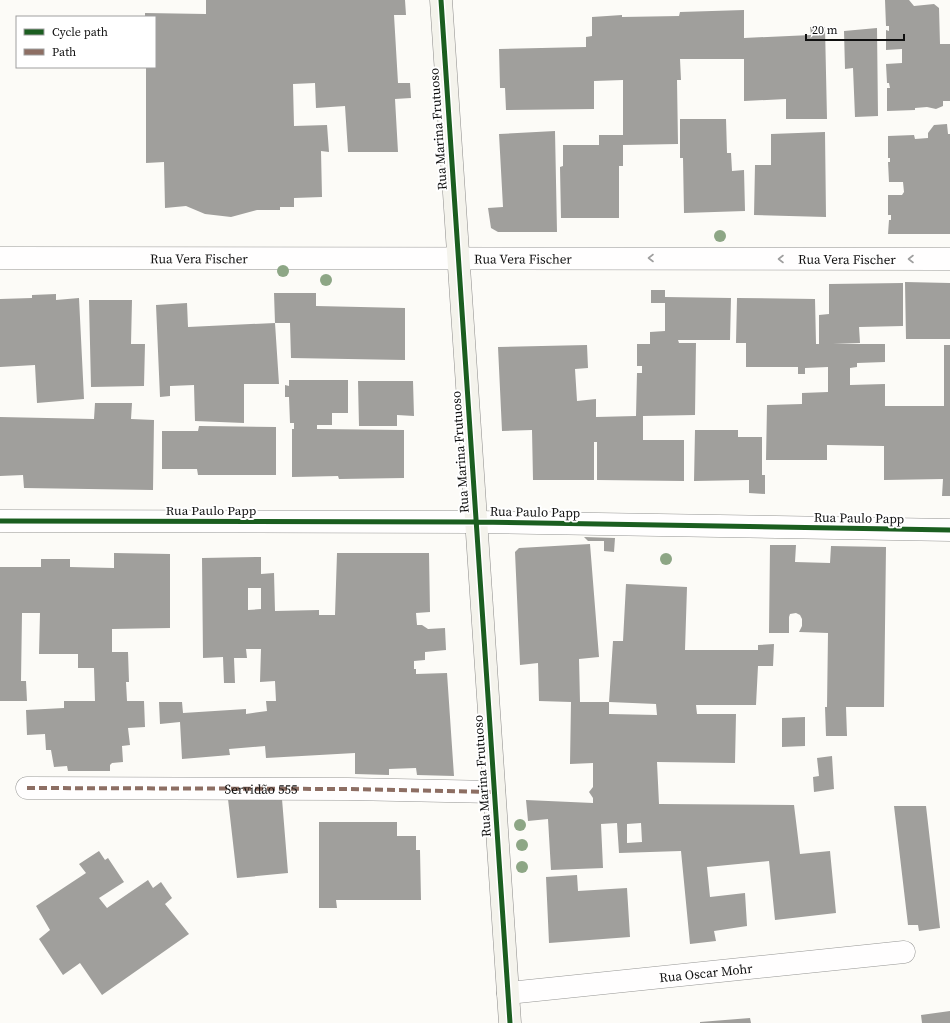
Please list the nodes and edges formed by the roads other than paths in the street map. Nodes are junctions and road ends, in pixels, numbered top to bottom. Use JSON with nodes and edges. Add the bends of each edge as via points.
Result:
{"nodes":[{"id":1,"x":441,"y":0,"type":"edge"},
{"id":2,"x":0,"y":258,"type":"edge"},
{"id":3,"x":458,"y":258,"type":"junction"},
{"id":4,"x":950,"y":259,"type":"edge"},
{"id":5,"x":0,"y":521,"type":"edge"},
{"id":6,"x":476,"y":522,"type":"junction"},
{"id":7,"x":950,"y":530,"type":"edge"},
{"id":8,"x":27,"y":788,"type":"dead end"},
{"id":9,"x":494,"y":792,"type":"junction"},
{"id":10,"x":904,"y":952,"type":"dead end"},
{"id":11,"x":508,"y":993,"type":"junction"},
{"id":12,"x":510,"y":1023,"type":"edge"}],
"edges":[{"from":1,"to":3,"type":"street","name":"Rua Marina Frutuoso"},
{"from":2,"to":3,"type":"street","name":"Rua Vera Fischer"},
{"from":4,"to":3,"type":"street","name":"Rua Vera Fischer","one_way":true},
{"from":3,"to":6,"type":"street","name":"Rua Marina Frutuoso"},
{"from":5,"to":6,"type":"street","name":"Rua Paulo Papp"},
{"from":6,"to":7,"type":"street","name":"Rua Paulo Papp"},
{"from":6,"to":9,"type":"street","name":"Rua Marina Frutuoso"},
{"from":8,"to":9,"type":"street","name":"Servidão 555"},
{"from":9,"to":11,"type":"street","name":"Rua Marina Frutuoso"},
{"from":10,"to":11,"type":"street","name":"Rua Oscar Mohr"},
{"from":11,"to":12,"type":"street","name":"Rua Marina Frutuoso"}]}
